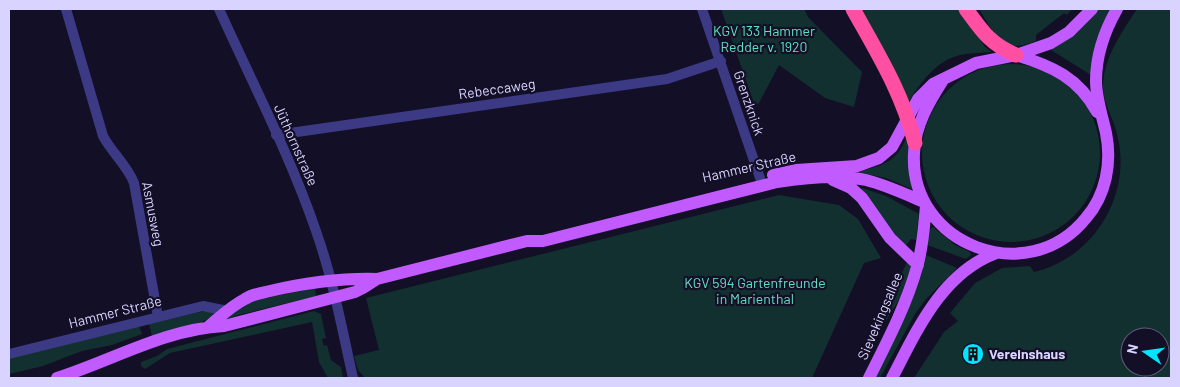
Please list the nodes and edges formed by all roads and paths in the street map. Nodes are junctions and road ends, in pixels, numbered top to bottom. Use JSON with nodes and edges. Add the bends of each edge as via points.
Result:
{"nodes":[{"id":1,"x":66,"y":9,"type":"edge"},
{"id":2,"x":219,"y":9,"type":"edge"},
{"id":3,"x":702,"y":9,"type":"edge"},
{"id":4,"x":853,"y":9,"type":"edge"},
{"id":5,"x":966,"y":9,"type":"edge"},
{"id":6,"x":1092,"y":9,"type":"edge"},
{"id":7,"x":1117,"y":9,"type":"edge"},
{"id":8,"x":1016,"y":56,"type":"junction"},
{"id":9,"x":720,"y":61,"type":"junction"},
{"id":10,"x":943,"y":80,"type":"junction"},
{"id":11,"x":908,"y":118,"type":"junction"},
{"id":12,"x":1102,"y":121,"type":"junction"},
{"id":13,"x":276,"y":135,"type":"junction"},
{"id":14,"x":915,"y":143,"type":"junction"},
{"id":15,"x":760,"y":178,"type":"junction"},
{"id":16,"x":829,"y":178,"type":"junction"},
{"id":17,"x":925,"y":204,"type":"junction"},
{"id":18,"x":527,"y":241,"type":"junction"},
{"id":19,"x":997,"y":253,"type":"junction"},
{"id":20,"x":918,"y":265,"type":"junction"},
{"id":21,"x":377,"y":279,"type":"junction"},
{"id":22,"x":330,"y":282,"type":"junction"},
{"id":23,"x":334,"y":297,"type":"junction"},
{"id":24,"x":228,"y":311,"type":"junction"},
{"id":25,"x":158,"y":317,"type":"junction"},
{"id":26,"x":208,"y":327,"type":"junction"},
{"id":27,"x":9,"y":354,"type":"edge"},
{"id":28,"x":57,"y":378,"type":"edge"},
{"id":29,"x":353,"y":378,"type":"edge"},
{"id":30,"x":869,"y":378,"type":"edge"},
{"id":31,"x":892,"y":378,"type":"edge"}],
"edges":[{"from":1,"to":25,"type":"street","name":"Asmusweg","via":[[103,136],[134,182]]},
{"from":2,"to":13,"type":"street","name":"Jüthornstraße"},
{"from":3,"to":9,"type":"street","name":"Grenzknick"},
{"from":4,"to":11,"type":"highway","via":[[896,88]]},
{"from":5,"to":8,"type":"highway","via":[[988,39]]},
{"from":6,"to":8,"type":"main road","name":"Sievekingsallee","via":[[1060,38]]},
{"from":7,"to":12,"type":"main road","name":"Sievekingsallee","via":[[1105,33],[1096,69],[1096,91]]},
{"from":8,"to":10,"type":"main road","name":"Sievekingsallee","via":[[976,63]]},
{"from":8,"to":12,"type":"main road","name":"Sievekingsallee","via":[[1065,75],[1088,97]]},
{"from":9,"to":13,"type":"street","name":"Rebeccaweg","via":[[667,79]]},
{"from":9,"to":15,"type":"street","name":"Grenzknick"},
{"from":10,"to":11,"type":"main road","name":"Hammer Straße","via":[[924,92]]},
{"from":10,"to":14,"type":"main road","name":"Sievekingsallee","via":[[924,114]]},
{"from":11,"to":14,"type":"highway"},
{"from":11,"to":15,"type":"main road","name":"Hammer Straße","via":[[892,147],[874,161],[857,166],[796,170]]},
{"from":12,"to":19,"type":"main road","name":"Sievekingsallee","via":[[1107,142],[1106,175],[1101,194],[1086,219],[1071,233],[1046,248],[1017,254]]},
{"from":13,"to":22,"type":"street","name":"Jüthornstraße","via":[[301,190],[323,251]]},
{"from":14,"to":17,"type":"main road","name":"Sievekingsallee","via":[[915,170]]},
{"from":15,"to":18,"type":"main road","name":"Hammer Straße","via":[[542,232]]},
{"from":16,"to":17,"type":"main road","name":"Hammer Straße","via":[[855,178],[880,184]]},
{"from":16,"to":18,"type":"main road","name":"Hammer Straße","via":[[777,182],[543,241]]},
{"from":16,"to":20,"type":"main road","via":[[857,193],[890,238]]},
{"from":17,"to":19,"type":"main road","name":"Sievekingsallee","via":[[943,227],[955,236],[968,244]]},
{"from":17,"to":20,"type":"main road","name":"Sievekingsallee"},
{"from":18,"to":21,"type":"main road","name":"Hammer Straße"},
{"from":19,"to":31,"type":"main road","name":"Sievekingsallee","via":[[975,263],[946,289],[914,334]]},
{"from":20,"to":30,"type":"main road","name":"Sievekingsallee","via":[[908,297]]},
{"from":21,"to":22,"type":"main road","name":"Hammer Straße"},
{"from":21,"to":23,"type":"main road","name":"Hammer Straße","via":[[363,288]]},
{"from":22,"to":23,"type":"street","name":"Jüthornstraße"},
{"from":22,"to":24,"type":"main road","name":"Hammer Straße","via":[[295,285],[256,294]]},
{"from":23,"to":26,"type":"main road","name":"Hammer Straße","via":[[224,326]]},
{"from":23,"to":29,"type":"street"},
{"from":24,"to":25,"type":"street","name":"Hammer Straße","via":[[203,306]]},
{"from":24,"to":26,"type":"main road","name":"Hammer Straße"},
{"from":25,"to":27,"type":"street","name":"Hammer Straße"},
{"from":26,"to":28,"type":"main road","name":"Hammer Straße","via":[[148,343]]}]}
